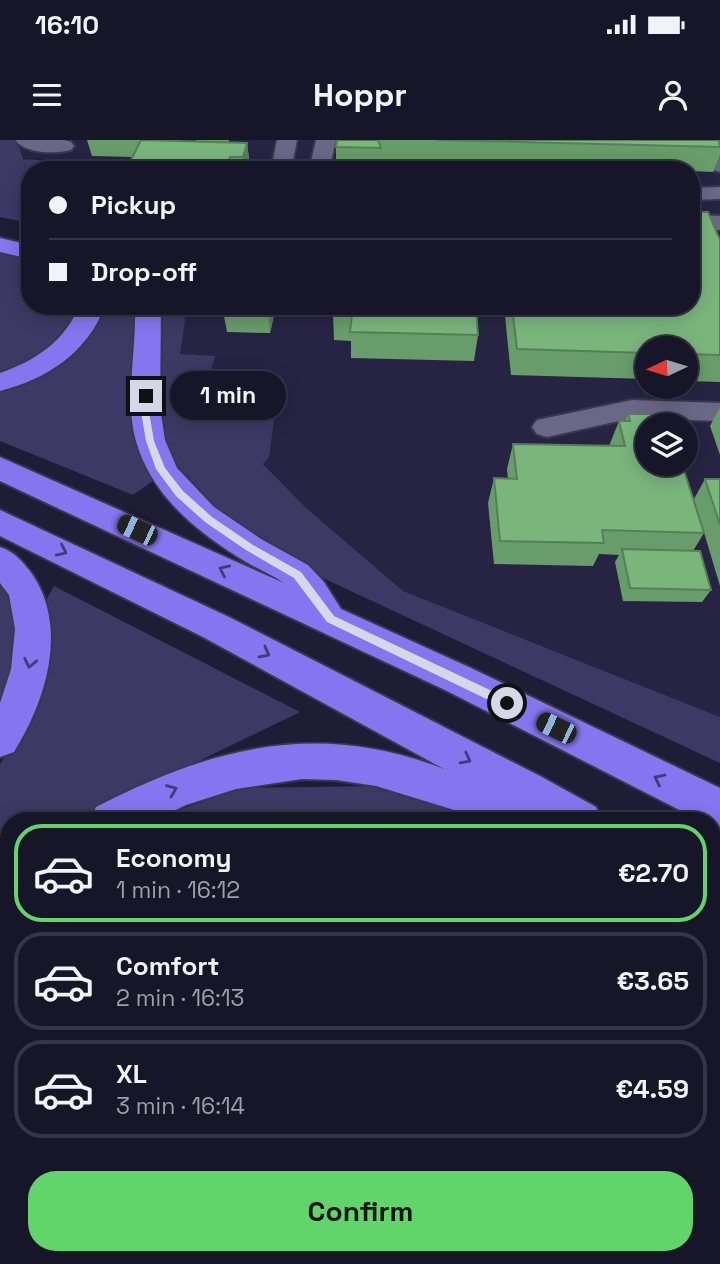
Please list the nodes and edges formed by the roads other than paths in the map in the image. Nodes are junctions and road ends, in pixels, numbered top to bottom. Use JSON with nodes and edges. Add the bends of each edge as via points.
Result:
{"nodes":[{"id":1,"x":25,"y":140,"type":"edge"},
{"id":2,"x":287,"y":140,"type":"edge"},
{"id":3,"x":326,"y":140,"type":"edge"},
{"id":4,"x":682,"y":140,"type":"edge"},
{"id":5,"x":708,"y":140,"type":"edge"},
{"id":6,"x":64,"y":146,"type":"dead end"},
{"id":7,"x":720,"y":148,"type":"edge"},
{"id":8,"x":283,"y":161,"type":"edge"},
{"id":9,"x":321,"y":161,"type":"edge"},
{"id":10,"x":720,"y":166,"type":"edge"},
{"id":11,"x":720,"y":192,"type":"edge"},
{"id":12,"x":700,"y":193,"type":"edge"},
{"id":13,"x":700,"y":222,"type":"edge"},
{"id":14,"x":720,"y":223,"type":"edge"},
{"id":15,"x":0,"y":226,"type":"edge"},
{"id":16,"x":21,"y":231,"type":"edge"},
{"id":17,"x":0,"y":245,"type":"edge"},
{"id":18,"x":21,"y":250,"type":"edge"},
{"id":19,"x":88,"y":315,"type":"edge"},
{"id":20,"x":149,"y":315,"type":"edge"},
{"id":21,"x":625,"y":379,"type":"edge"},
{"id":22,"x":0,"y":382,"type":"edge"},
{"id":23,"x":632,"y":409,"type":"junction"},
{"id":24,"x":720,"y":412,"type":"edge"},
{"id":25,"x":547,"y":427,"type":"dead end"},
{"id":26,"x":0,"y":468,"type":"edge"},
{"id":27,"x":0,"y":522,"type":"edge"},
{"id":28,"x":0,"y":560,"type":"edge"},
{"id":29,"x":331,"y":619,"type":"junction"},
{"id":30,"x":0,"y":738,"type":"edge"},
{"id":31,"x":525,"y":790,"type":"junction"},
{"id":32,"x":720,"y":809,"type":"edge"},
{"id":33,"x":127,"y":812,"type":"edge"},
{"id":34,"x":565,"y":812,"type":"edge"}],
"edges":[{"from":1,"to":6,"type":"street"},
{"from":2,"to":8,"type":"street"},
{"from":3,"to":9,"type":"street"},
{"from":4,"to":10,"type":"street"},
{"from":5,"to":7,"type":"street"},
{"from":11,"to":12,"type":"street"},
{"from":13,"to":14,"type":"street"},
{"from":15,"to":16,"type":"highway"},
{"from":17,"to":18,"type":"highway"},
{"from":19,"to":22,"type":"highway","via":[[83,329],[66,347]]},
{"from":20,"to":29,"type":"highway","via":[[145,412],[161,469],[179,493],[209,519],[298,575]]},
{"from":21,"to":23,"type":"street"},
{"from":23,"to":24,"type":"street"},
{"from":23,"to":25,"type":"street"},
{"from":29,"to":26,"type":"highway","one_way":true},
{"from":27,"to":31,"type":"highway","one_way":true,"via":[[216,627]]},
{"from":28,"to":30,"type":"highway","one_way":true,"via":[[26,596],[34,624],[23,691]]},
{"from":32,"to":29,"type":"highway","one_way":true},
{"from":33,"to":31,"type":"highway","one_way":true,"via":[[201,778],[257,764],[315,760],[368,765],[465,795]]},
{"from":31,"to":34,"type":"highway"}]}
